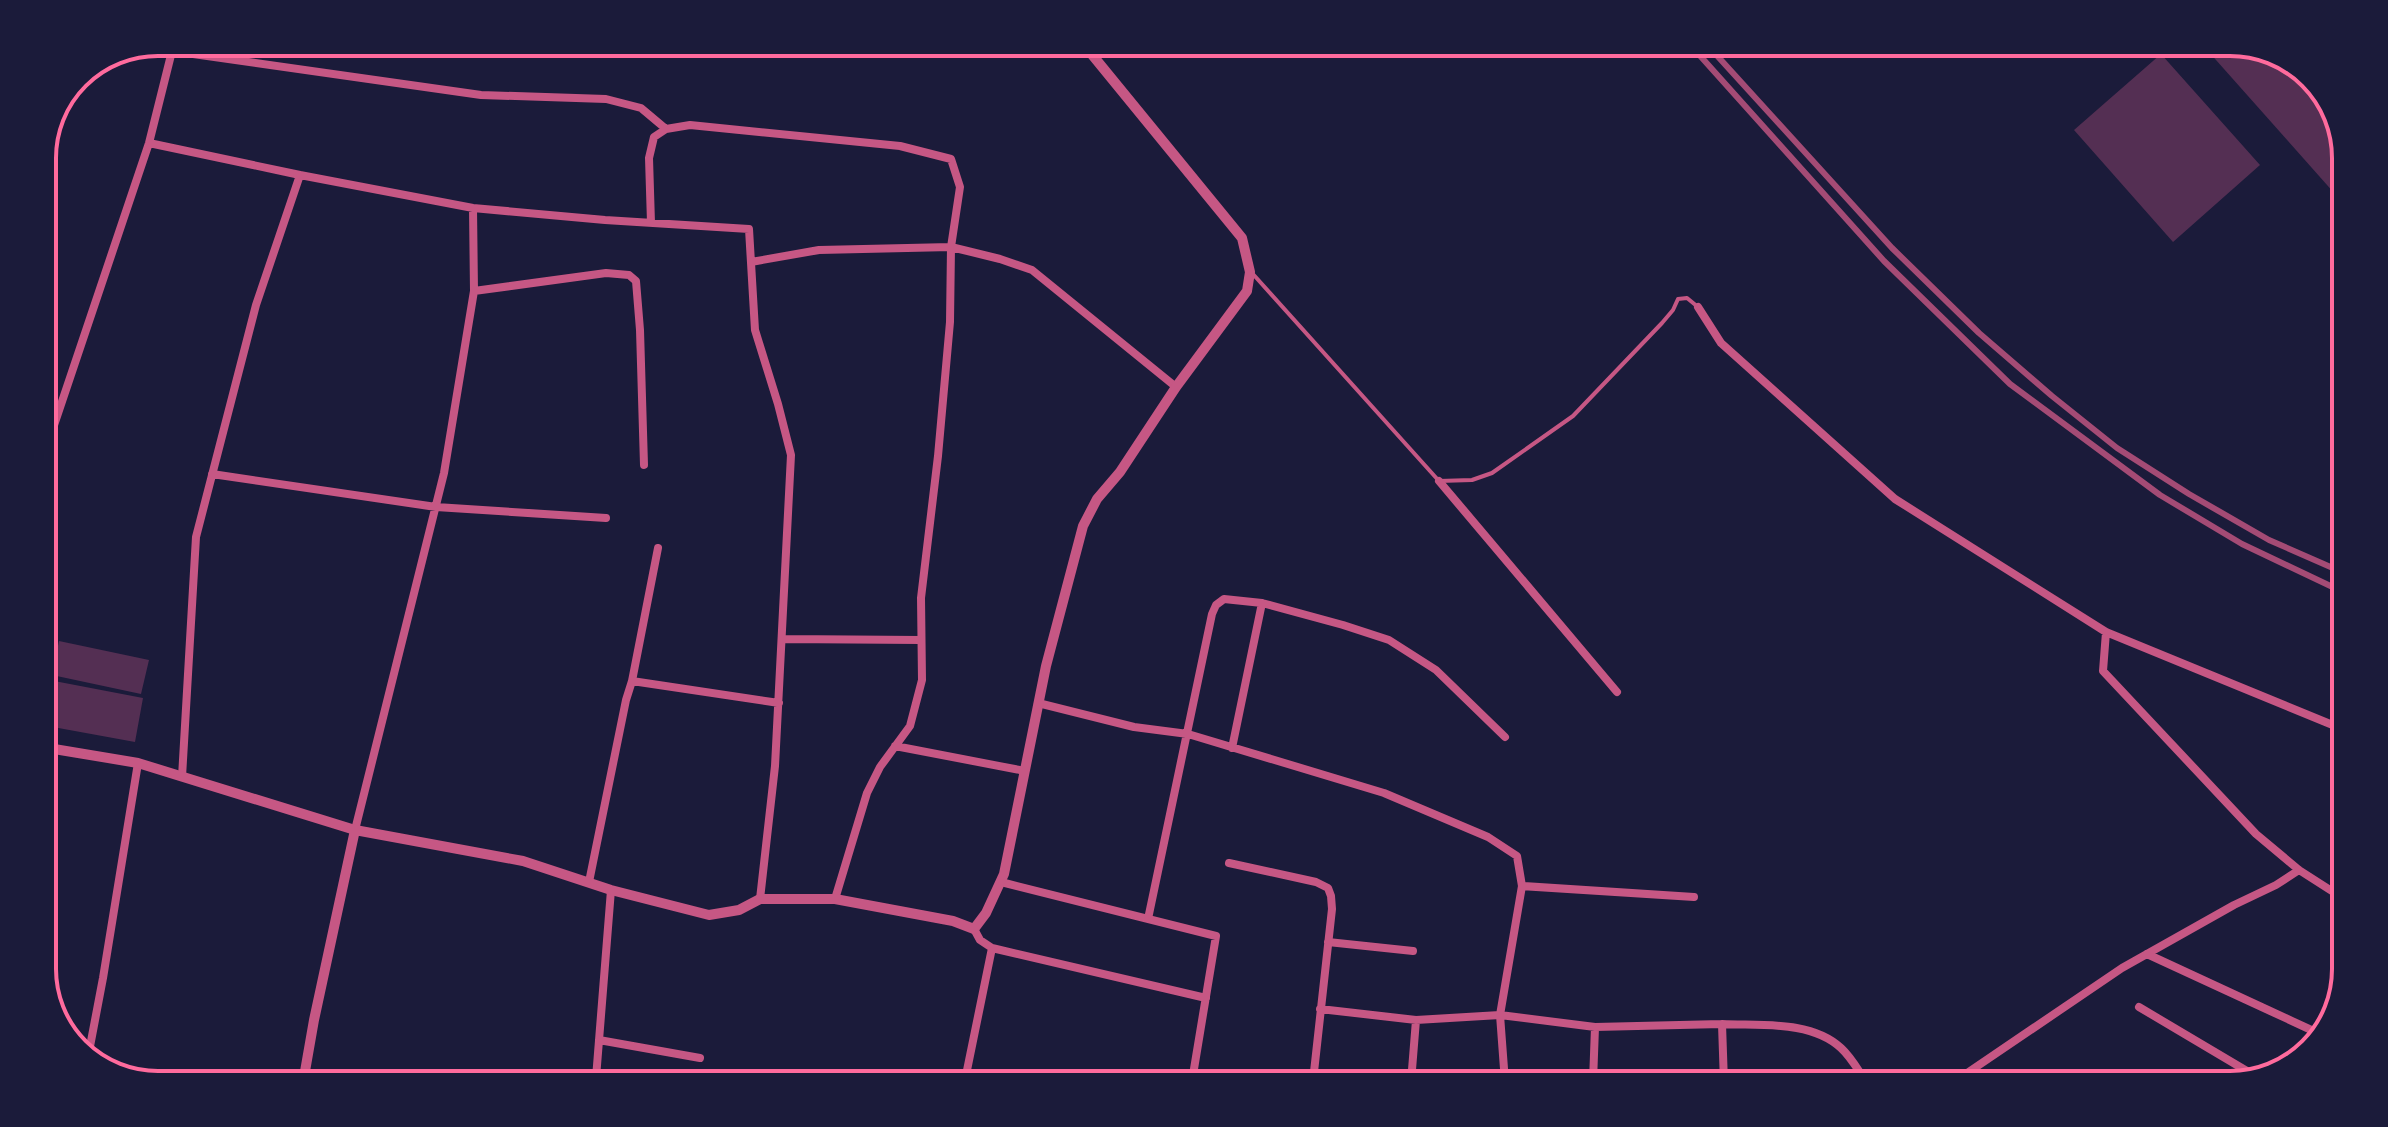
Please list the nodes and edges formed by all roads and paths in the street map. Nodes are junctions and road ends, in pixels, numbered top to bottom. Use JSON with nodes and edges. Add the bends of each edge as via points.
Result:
{"nodes":[{"id":1,"x":171,"y":56,"type":"edge"},
{"id":2,"x":207,"y":56,"type":"edge"},
{"id":3,"x":1093,"y":56,"type":"edge"},
{"id":4,"x":666,"y":129,"type":"junction"},
{"id":5,"x":149,"y":143,"type":"junction"},
{"id":6,"x":300,"y":175,"type":"junction"},
{"id":7,"x":473,"y":208,"type":"junction"},
{"id":8,"x":651,"y":223,"type":"junction"},
{"id":9,"x":951,"y":247,"type":"junction"},
{"id":10,"x":751,"y":262,"type":"junction"},
{"id":11,"x":1250,"y":272,"type":"junction"},
{"id":12,"x":474,"y":291,"type":"junction"},
{"id":13,"x":1698,"y":307,"type":"joint"},
{"id":14,"x":1176,"y":387,"type":"junction"},
{"id":15,"x":56,"y":421,"type":"edge"},
{"id":16,"x":644,"y":465,"type":"dead end"},
{"id":17,"x":212,"y":474,"type":"junction"},
{"id":18,"x":1439,"y":481,"type":"junction"},
{"id":19,"x":436,"y":507,"type":"junction"},
{"id":20,"x":606,"y":518,"type":"dead end"},
{"id":21,"x":658,"y":548,"type":"dead end"},
{"id":22,"x":1262,"y":603,"type":"junction"},
{"id":23,"x":2106,"y":632,"type":"junction"},
{"id":24,"x":782,"y":639,"type":"junction"},
{"id":25,"x":921,"y":640,"type":"junction"},
{"id":26,"x":632,"y":681,"type":"junction"},
{"id":27,"x":1617,"y":692,"type":"dead end"},
{"id":28,"x":779,"y":703,"type":"junction"},
{"id":29,"x":1038,"y":703,"type":"junction"},
{"id":30,"x":2332,"y":725,"type":"edge"},
{"id":31,"x":1188,"y":734,"type":"junction"},
{"id":32,"x":1505,"y":737,"type":"dead end"},
{"id":33,"x":895,"y":746,"type":"junction"},
{"id":34,"x":1232,"y":748,"type":"junction"},
{"id":35,"x":56,"y":749,"type":"edge"},
{"id":36,"x":138,"y":763,"type":"junction"},
{"id":37,"x":1025,"y":771,"type":"junction"},
{"id":38,"x":182,"y":777,"type":"junction"},
{"id":39,"x":355,"y":830,"type":"junction"},
{"id":40,"x":1229,"y":863,"type":"dead end"},
{"id":41,"x":2299,"y":870,"type":"junction"},
{"id":42,"x":589,"y":882,"type":"junction"},
{"id":43,"x":1001,"y":882,"type":"junction"},
{"id":44,"x":1522,"y":886,"type":"junction"},
{"id":45,"x":611,"y":890,"type":"junction"},
{"id":46,"x":2332,"y":891,"type":"edge"},
{"id":47,"x":1694,"y":897,"type":"dead end"},
{"id":48,"x":760,"y":899,"type":"junction"},
{"id":49,"x":835,"y":899,"type":"junction"},
{"id":50,"x":1148,"y":919,"type":"junction"},
{"id":51,"x":974,"y":929,"type":"junction"},
{"id":52,"x":1328,"y":942,"type":"junction"},
{"id":53,"x":992,"y":948,"type":"junction"},
{"id":54,"x":1413,"y":951,"type":"dead end"},
{"id":55,"x":2147,"y":954,"type":"junction"},
{"id":56,"x":1206,"y":998,"type":"junction"},
{"id":57,"x":2139,"y":1007,"type":"dead end"},
{"id":58,"x":1320,"y":1009,"type":"junction"},
{"id":59,"x":1500,"y":1015,"type":"junction"},
{"id":60,"x":1416,"y":1020,"type":"junction"},
{"id":61,"x":1722,"y":1024,"type":"junction"},
{"id":62,"x":1595,"y":1027,"type":"junction"},
{"id":63,"x":2312,"y":1030,"type":"edge"},
{"id":64,"x":599,"y":1040,"type":"junction"},
{"id":65,"x":90,"y":1045,"type":"edge"},
{"id":66,"x":700,"y":1058,"type":"dead end"},
{"id":67,"x":2244,"y":1070,"type":"edge"},
{"id":68,"x":305,"y":1071,"type":"edge"},
{"id":69,"x":597,"y":1071,"type":"edge"},
{"id":70,"x":967,"y":1071,"type":"edge"},
{"id":71,"x":1194,"y":1071,"type":"edge"},
{"id":72,"x":1314,"y":1071,"type":"edge"},
{"id":73,"x":1412,"y":1071,"type":"edge"},
{"id":74,"x":1504,"y":1071,"type":"edge"},
{"id":75,"x":1593,"y":1071,"type":"edge"},
{"id":76,"x":1724,"y":1071,"type":"edge"},
{"id":77,"x":1858,"y":1071,"type":"edge"},
{"id":78,"x":1970,"y":1071,"type":"edge"}],
"edges":[{"from":1,"to":5,"type":"street"},
{"from":2,"to":4,"type":"street","via":[[481,95],[606,99],[641,108]]},
{"from":3,"to":11,"type":"street","via":[[1242,238]]},
{"from":4,"to":8,"type":"street","via":[[654,137],[649,158]]},
{"from":4,"to":9,"type":"street","via":[[690,125],[900,146],[951,159],[960,187]]},
{"from":5,"to":6,"type":"street"},
{"from":5,"to":15,"type":"street"},
{"from":6,"to":7,"type":"street"},
{"from":6,"to":17,"type":"street","via":[[256,305]]},
{"from":7,"to":8,"type":"street"},
{"from":7,"to":12,"type":"street"},
{"from":8,"to":10,"type":"street","via":[[749,229]]},
{"from":9,"to":10,"type":"street","via":[[819,250]]},
{"from":9,"to":14,"type":"street","via":[[1032,270]]},
{"from":9,"to":25,"type":"street","via":[[950,322]]},
{"from":10,"to":24,"type":"street","via":[[755,330],[791,455]]},
{"from":11,"to":14,"type":"street","via":[[1247,291]]},
{"from":11,"to":18,"type":"lane"},
{"from":12,"to":16,"type":"street","via":[[606,273],[636,281]]},
{"from":12,"to":19,"type":"street"},
{"from":13,"to":18,"type":"lane","via":[[1687,298],[1678,299],[1662,323],[1573,416],[1492,473]]},
{"from":13,"to":23,"type":"street","via":[[1721,343],[1895,499]]},
{"from":14,"to":29,"type":"street","via":[[1083,526]]},
{"from":17,"to":19,"type":"street"},
{"from":17,"to":38,"type":"street","via":[[196,537]]},
{"from":18,"to":27,"type":"street"},
{"from":19,"to":20,"type":"street"},
{"from":19,"to":39,"type":"street"},
{"from":21,"to":26,"type":"street"},
{"from":22,"to":31,"type":"street","via":[[1224,599],[1216,605]]},
{"from":22,"to":32,"type":"street","via":[[1389,640],[1436,670]]},
{"from":22,"to":34,"type":"street"},
{"from":23,"to":30,"type":"street"},
{"from":23,"to":41,"type":"street","via":[[2103,671],[2256,834]]},
{"from":24,"to":25,"type":"street"},
{"from":24,"to":28,"type":"street"},
{"from":25,"to":33,"type":"street","via":[[922,680],[910,726]]},
{"from":26,"to":28,"type":"street"},
{"from":26,"to":42,"type":"street"},
{"from":28,"to":48,"type":"street"},
{"from":29,"to":31,"type":"street","via":[[1134,727]]},
{"from":29,"to":37,"type":"street"},
{"from":31,"to":34,"type":"street"},
{"from":31,"to":50,"type":"street"},
{"from":33,"to":37,"type":"street"},
{"from":33,"to":49,"type":"street","via":[[867,793]]},
{"from":34,"to":44,"type":"street","via":[[1384,793],[1488,837],[1517,856]]},
{"from":35,"to":36,"type":"street"},
{"from":36,"to":38,"type":"street"},
{"from":36,"to":65,"type":"street"},
{"from":37,"to":43,"type":"street"},
{"from":38,"to":39,"type":"street"},
{"from":39,"to":42,"type":"street","via":[[523,861]]},
{"from":39,"to":68,"type":"street"},
{"from":40,"to":52,"type":"street","via":[[1328,888]]},
{"from":41,"to":46,"type":"street"},
{"from":41,"to":55,"type":"street"},
{"from":42,"to":45,"type":"street"},
{"from":43,"to":50,"type":"street"},
{"from":43,"to":51,"type":"street"},
{"from":44,"to":47,"type":"street"},
{"from":44,"to":59,"type":"street"},
{"from":45,"to":48,"type":"street","via":[[709,915],[739,910]]},
{"from":45,"to":64,"type":"street"},
{"from":48,"to":49,"type":"street"},
{"from":49,"to":51,"type":"street"},
{"from":50,"to":56,"type":"street","via":[[1216,936]]},
{"from":51,"to":53,"type":"street"},
{"from":52,"to":54,"type":"street"},
{"from":52,"to":58,"type":"street"},
{"from":53,"to":56,"type":"street"},
{"from":53,"to":70,"type":"street"},
{"from":55,"to":63,"type":"street"},
{"from":55,"to":78,"type":"street"},
{"from":56,"to":71,"type":"street"},
{"from":57,"to":67,"type":"street"},
{"from":58,"to":60,"type":"street"},
{"from":58,"to":72,"type":"street"},
{"from":59,"to":60,"type":"street"},
{"from":59,"to":62,"type":"street"},
{"from":59,"to":74,"type":"street"},
{"from":60,"to":73,"type":"street"},
{"from":61,"to":62,"type":"street"},
{"from":61,"to":76,"type":"street"},
{"from":61,"to":77,"type":"street","via":[[1787,1027],[1820,1035],[1841,1048]]},
{"from":62,"to":75,"type":"street"},
{"from":64,"to":66,"type":"street"},
{"from":64,"to":69,"type":"street"}]}
